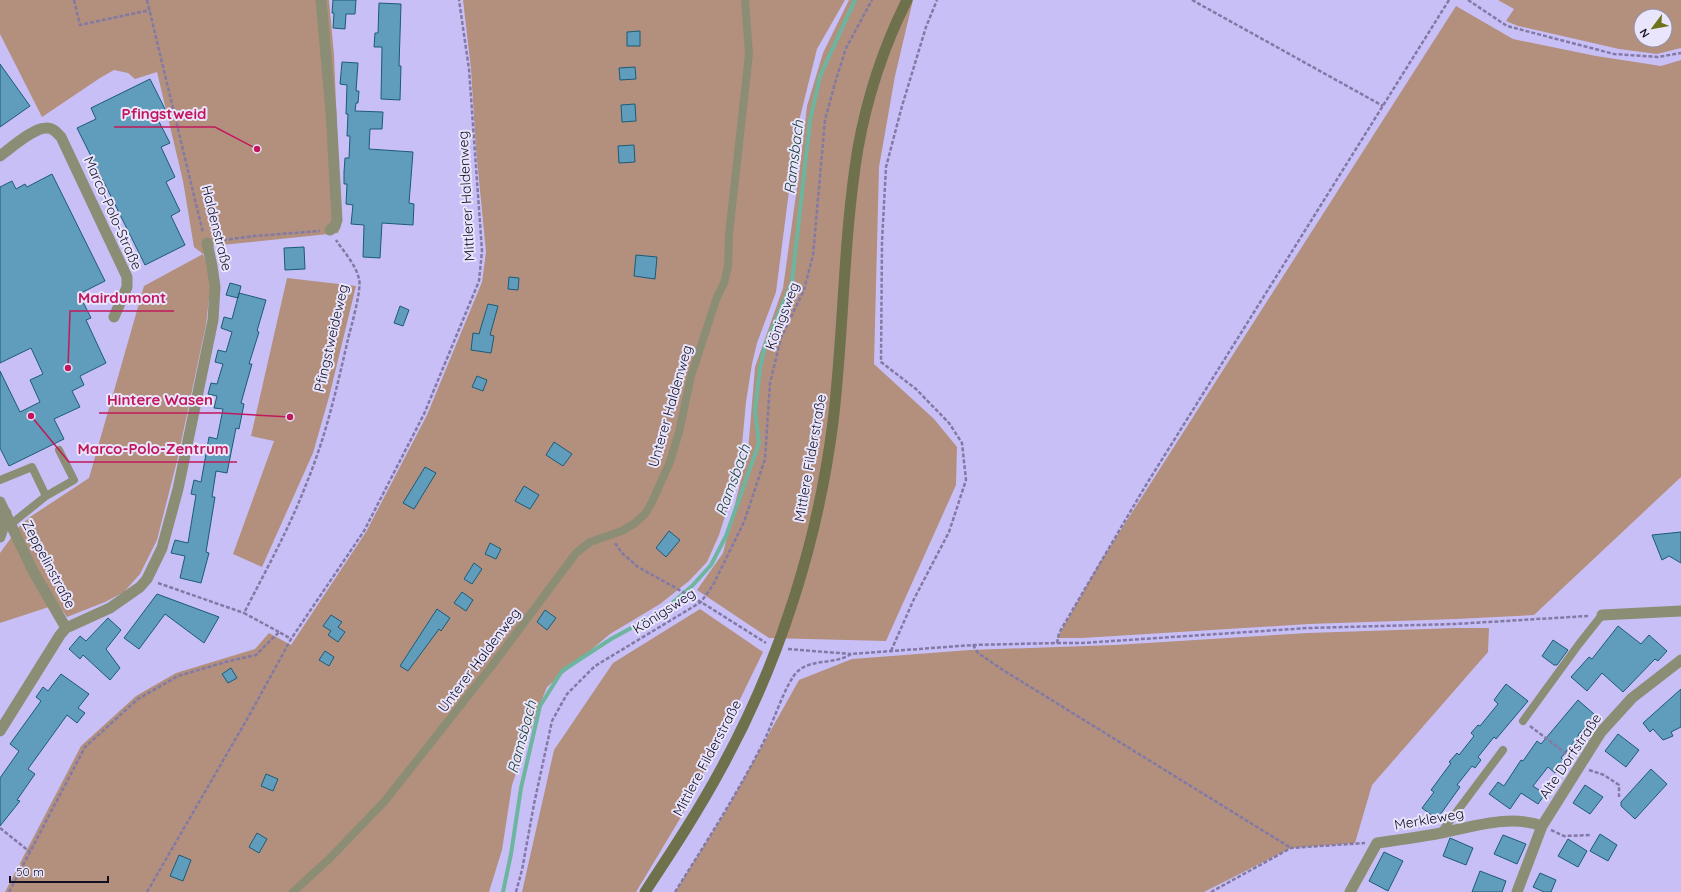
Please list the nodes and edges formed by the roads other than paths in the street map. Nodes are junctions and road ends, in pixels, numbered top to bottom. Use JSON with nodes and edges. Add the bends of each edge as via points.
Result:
{"nodes":[{"id":1,"x":321,"y":0,"type":"edge"},
{"id":2,"x":744,"y":0,"type":"edge"},
{"id":3,"x":907,"y":0,"type":"edge"},
{"id":4,"x":0,"y":156,"type":"edge"},
{"id":5,"x":330,"y":230,"type":"road end"},
{"id":6,"x":207,"y":242,"type":"road end"},
{"id":7,"x":114,"y":317,"type":"dead end"},
{"id":8,"x":59,"y":450,"type":"dead end"},
{"id":9,"x":0,"y":480,"type":"edge"},
{"id":10,"x":46,"y":496,"type":"junction"},
{"id":11,"x":0,"y":502,"type":"edge"},
{"id":12,"x":6,"y":513,"type":"junction"},
{"id":13,"x":11,"y":524,"type":"junction"},
{"id":14,"x":0,"y":537,"type":"edge"},
{"id":15,"x":1681,"y":611,"type":"edge"},
{"id":16,"x":1602,"y":615,"type":"joint"},
{"id":17,"x":66,"y":628,"type":"junction"},
{"id":18,"x":1681,"y":660,"type":"edge"},
{"id":19,"x":1523,"y":721,"type":"road end"},
{"id":20,"x":0,"y":730,"type":"edge"},
{"id":21,"x":1503,"y":750,"type":"dead end"},
{"id":22,"x":1542,"y":826,"type":"junction"},
{"id":23,"x":1440,"y":834,"type":"junction"},
{"id":24,"x":293,"y":892,"type":"edge"},
{"id":25,"x":645,"y":892,"type":"edge"},
{"id":26,"x":1350,"y":892,"type":"edge"},
{"id":27,"x":1517,"y":892,"type":"edge"}],
"edges":[{"from":1,"to":5,"type":"street","via":[[337,220]]},
{"from":2,"to":24,"type":"lane","name":"Unterer Haldenweg","via":[[749,54],[728,266],[691,376],[670,462],[652,502],[635,523],[622,531],[590,542],[576,553],[494,663],[384,802]]},
{"from":3,"to":25,"type":"main road","name":"Mittlere Filderstraße","via":[[886,49],[858,146],[851,201],[833,424],[808,552],[779,641],[751,709],[722,767]]},
{"from":4,"to":7,"type":"street","name":"Marco-Polo-Straße","via":[[37,130],[49,128],[57,132],[127,277],[126,287]]},
{"from":6,"to":17,"type":"street","name":"Haldenstraße","via":[[215,287],[213,320],[177,495],[162,548],[147,580],[140,588],[121,601]]},
{"from":8,"to":10,"type":"lane","via":[[74,480]]},
{"from":9,"to":10,"type":"lane","via":[[32,467]]},
{"from":10,"to":13,"type":"lane"},
{"from":11,"to":12,"type":"street","name":"Zeppelinstraße"},
{"from":12,"to":13,"type":"street","name":"Zeppelinstraße"},
{"from":12,"to":14,"type":"street","name":"Zeppelinstraße"},
{"from":13,"to":17,"type":"street","name":"Zeppelinstraße","via":[[33,571]]},
{"from":15,"to":16,"type":"street"},
{"from":16,"to":19,"type":"lane"},
{"from":17,"to":20,"type":"street","via":[[52,645]]},
{"from":18,"to":22,"type":"street","name":"Alte Dorfstraße","via":[[1632,698],[1601,732]]},
{"from":21,"to":23,"type":"lane"},
{"from":22,"to":23,"type":"street","name":"Merkleweg","via":[[1531,822],[1499,822]]},
{"from":22,"to":27,"type":"street","name":"Alte Dorfstraße"},
{"from":23,"to":26,"type":"street","name":"Merkleweg","via":[[1377,843]]}]}
